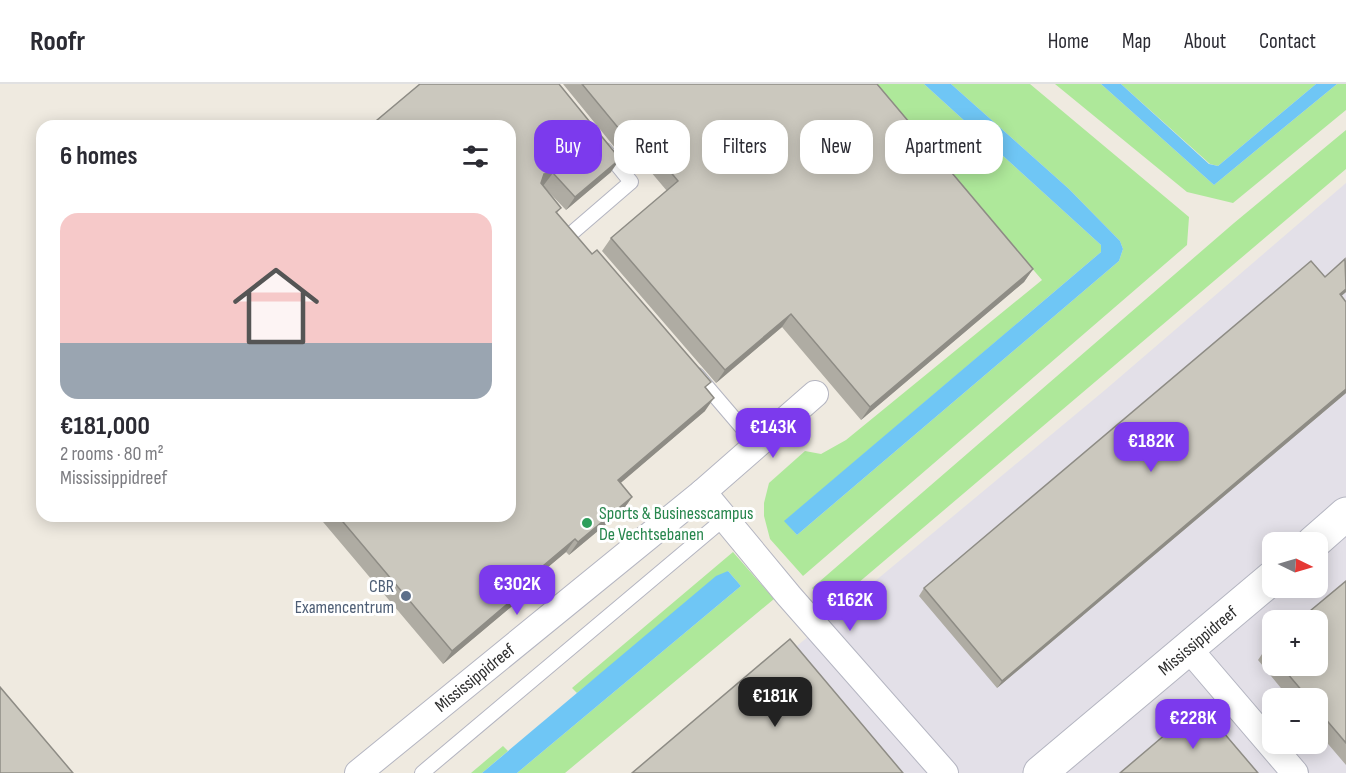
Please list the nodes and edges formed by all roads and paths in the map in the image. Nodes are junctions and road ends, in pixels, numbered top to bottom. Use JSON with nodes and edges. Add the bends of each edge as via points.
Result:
{"nodes":[{"id":1,"x":602,"y":147,"type":"edge"},
{"id":2,"x":574,"y":233,"type":"edge"},
{"id":3,"x":690,"y":367,"type":"edge"},
{"id":4,"x":815,"y":394,"type":"dead end"},
{"id":5,"x":756,"y":444,"type":"junction"},
{"id":6,"x":703,"y":492,"type":"junction"},
{"id":7,"x":1346,"y":514,"type":"edge"},
{"id":8,"x":725,"y":518,"type":"junction"},
{"id":9,"x":1326,"y":532,"type":"edge"},
{"id":10,"x":1262,"y":587,"type":"edge"},
{"id":11,"x":1189,"y":649,"type":"junction"},
{"id":12,"x":358,"y":773,"type":"edge"},
{"id":13,"x":422,"y":773,"type":"edge"},
{"id":14,"x":945,"y":773,"type":"edge"},
{"id":15,"x":1040,"y":773,"type":"edge"},
{"id":16,"x":1295,"y":773,"type":"edge"}],
"edges":[{"from":1,"to":2,"type":"lane","via":[[631,182]]},
{"from":3,"to":5,"type":"lane"},
{"from":4,"to":5,"type":"street","name":"Mississippidreef"},
{"from":5,"to":6,"type":"street","name":"Mississippidreef"},
{"from":6,"to":8,"type":"street"},
{"from":6,"to":12,"type":"street","name":"Mississippidreef"},
{"from":7,"to":9,"type":"street"},
{"from":8,"to":13,"type":"lane","name":"Mississippidreef"},
{"from":8,"to":14,"type":"street"},
{"from":10,"to":11,"type":"street","name":"Mississippidreef"},
{"from":11,"to":15,"type":"street","name":"Mississippidreef"},
{"from":11,"to":16,"type":"street"}]}
